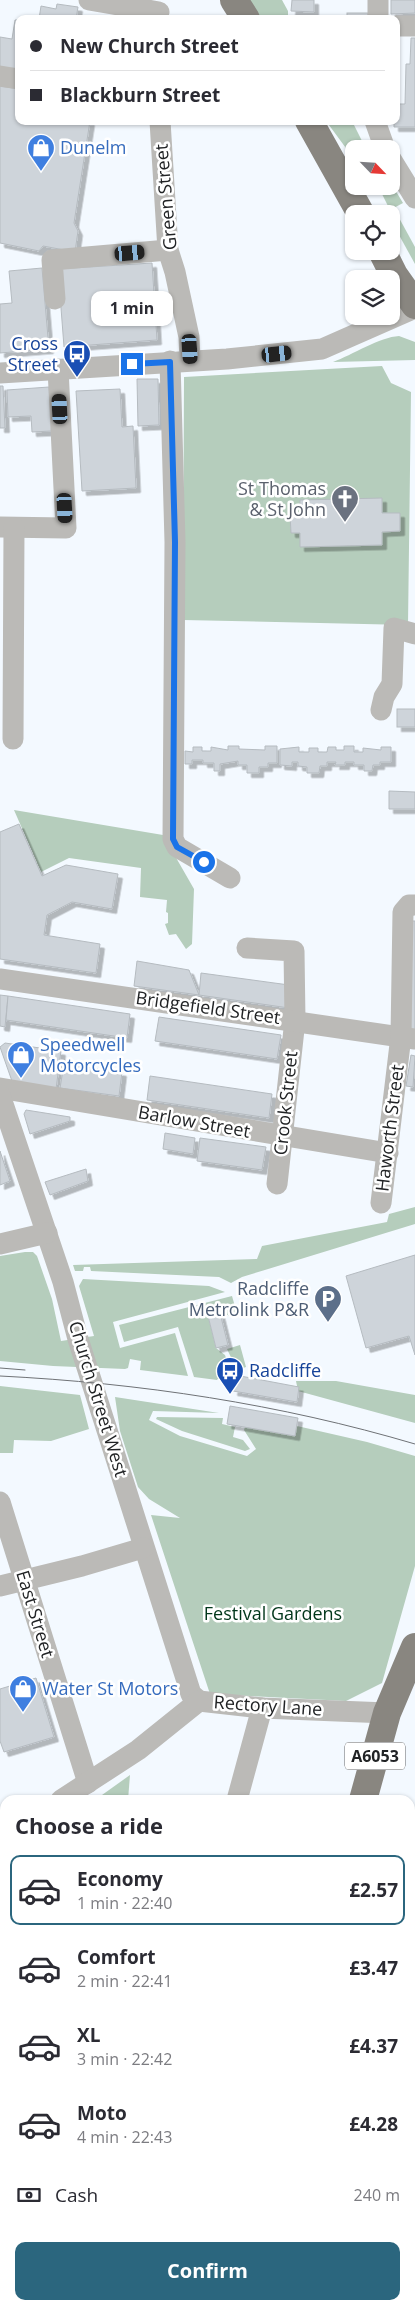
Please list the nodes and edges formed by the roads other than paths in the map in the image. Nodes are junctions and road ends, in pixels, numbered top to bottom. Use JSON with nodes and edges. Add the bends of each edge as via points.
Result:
{"nodes":[{"id":1,"x":88,"y":0,"type":"edge"},
{"id":2,"x":234,"y":0,"type":"edge"},
{"id":3,"x":378,"y":0,"type":"edge"},
{"id":4,"x":159,"y":10,"type":"edge"},
{"id":5,"x":243,"y":15,"type":"edge"},
{"id":6,"x":378,"y":15,"type":"edge"},
{"id":7,"x":400,"y":26,"type":"edge"},
{"id":8,"x":415,"y":26,"type":"edge"},
{"id":9,"x":0,"y":76,"type":"edge"},
{"id":10,"x":15,"y":78,"type":"edge"},
{"id":11,"x":160,"y":125,"type":"edge"},
{"id":12,"x":311,"y":125,"type":"edge"},
{"id":13,"x":376,"y":125,"type":"edge"},
{"id":14,"x":382,"y":140,"type":"edge"},
{"id":15,"x":400,"y":174,"type":"edge"},
{"id":16,"x":415,"y":198,"type":"edge"},
{"id":17,"x":357,"y":205,"type":"edge"},
{"id":18,"x":168,"y":250,"type":"junction"},
{"id":19,"x":389,"y":269,"type":"edge"},
{"id":20,"x":55,"y":299,"type":"dead end"},
{"id":21,"x":415,"y":307,"type":"edge"},
{"id":22,"x":353,"y":325,"type":"edge"},
{"id":23,"x":337,"y":341,"type":"junction"},
{"id":24,"x":180,"y":361,"type":"junction"},
{"id":25,"x":58,"y":369,"type":"junction"},
{"id":26,"x":0,"y":373,"type":"edge"},
{"id":27,"x":7,"y":528,"type":"edge"},
{"id":28,"x":415,"y":634,"type":"edge"},
{"id":29,"x":6,"y":707,"type":"edge"},
{"id":30,"x":381,"y":710,"type":"dead end"},
{"id":31,"x":13,"y":739,"type":"dead end"},
{"id":32,"x":230,"y":878,"type":"dead end"},
{"id":33,"x":412,"y":905,"type":"edge"},
{"id":34,"x":247,"y":948,"type":"dead end"},
{"id":35,"x":0,"y":979,"type":"edge"},
{"id":36,"x":295,"y":1020,"type":"junction"},
{"id":37,"x":408,"y":1037,"type":"edge"},
{"id":38,"x":0,"y":1088,"type":"edge"},
{"id":39,"x":0,"y":1095,"type":"edge"},
{"id":40,"x":281,"y":1137,"type":"junction"},
{"id":41,"x":388,"y":1153,"type":"junction"},
{"id":42,"x":277,"y":1184,"type":"dead end"},
{"id":43,"x":381,"y":1203,"type":"dead end"},
{"id":44,"x":47,"y":1233,"type":"junction"},
{"id":45,"x":0,"y":1244,"type":"edge"},
{"id":46,"x":0,"y":1502,"type":"edge"},
{"id":47,"x":143,"y":1548,"type":"junction"},
{"id":48,"x":25,"y":1580,"type":"junction"},
{"id":49,"x":0,"y":1586,"type":"edge"},
{"id":50,"x":415,"y":1647,"type":"edge"},
{"id":51,"x":199,"y":1701,"type":"junction"},
{"id":52,"x":262,"y":1708,"type":"junction"},
{"id":53,"x":387,"y":1713,"type":"junction"},
{"id":54,"x":88,"y":1783,"type":"junction"},
{"id":55,"x":69,"y":1795,"type":"edge"},
{"id":56,"x":238,"y":1795,"type":"edge"},
{"id":57,"x":364,"y":1795,"type":"edge"}],
"edges":[{"from":1,"to":4,"type":"street"},
{"from":2,"to":5,"type":"main road"},
{"from":3,"to":6,"type":"street"},
{"from":7,"to":8,"type":"street"},
{"from":9,"to":10,"type":"street"},
{"from":11,"to":18,"type":"street","name":"Green Street"},
{"from":12,"to":17,"type":"main road"},
{"from":13,"to":14,"type":"street"},
{"from":15,"to":16,"type":"street"},
{"from":18,"to":20,"type":"street","via":[[52,260]]},
{"from":18,"to":24,"type":"street","name":"Green Street","via":[[183,309]]},
{"from":19,"to":21,"type":"main road"},
{"from":21,"to":23,"type":"street"},
{"from":22,"to":23,"type":"street"},
{"from":23,"to":24,"type":"street","via":[[322,349]]},
{"from":24,"to":25,"type":"street"},
{"from":24,"to":32,"type":"street","name":"Green Street","via":[[173,839],[177,847]]},
{"from":25,"to":26,"type":"street"},
{"from":25,"to":27,"type":"street","via":[[66,528]]},
{"from":27,"to":29,"type":"street"},
{"from":28,"to":30,"type":"street","via":[[394,628],[392,684]]},
{"from":29,"to":31,"type":"street"},
{"from":33,"to":37,"type":"street","name":"Haworth Street","via":[[403,912]]},
{"from":34,"to":36,"type":"street","name":"Crook Street","via":[[294,951]]},
{"from":35,"to":36,"type":"street","name":"Bridgefield Street"},
{"from":36,"to":37,"type":"street","name":"Bridgefield Street"},
{"from":36,"to":40,"type":"street","name":"Crook Street"},
{"from":37,"to":41,"type":"street","name":"Haworth Street"},
{"from":38,"to":40,"type":"street","name":"Barlow Street"},
{"from":39,"to":44,"type":"street","name":"Church Street West"},
{"from":40,"to":41,"type":"street","name":"Barlow Street"},
{"from":40,"to":42,"type":"street","name":"Crook Street"},
{"from":41,"to":43,"type":"street","name":"Haworth Street"},
{"from":44,"to":45,"type":"street"},
{"from":44,"to":47,"type":"street","name":"Church Street West"},
{"from":46,"to":48,"type":"street","name":"East Street"},
{"from":47,"to":48,"type":"street"},
{"from":47,"to":51,"type":"street","name":"Church Street West","via":[[192,1694]]},
{"from":48,"to":49,"type":"street"},
{"from":48,"to":54,"type":"street","name":"East Street"},
{"from":50,"to":53,"type":"main road","number":"A6053"},
{"from":51,"to":52,"type":"street","name":"Rectory Lane"},
{"from":51,"to":54,"type":"street","name":"Rectory Lane","via":[[138,1750]]},
{"from":52,"to":53,"type":"street","name":"Rectory Lane"},
{"from":52,"to":56,"type":"street"},
{"from":53,"to":57,"type":"main road","number":"A6053"},
{"from":54,"to":55,"type":"street","name":"Rectory Lane"}]}
